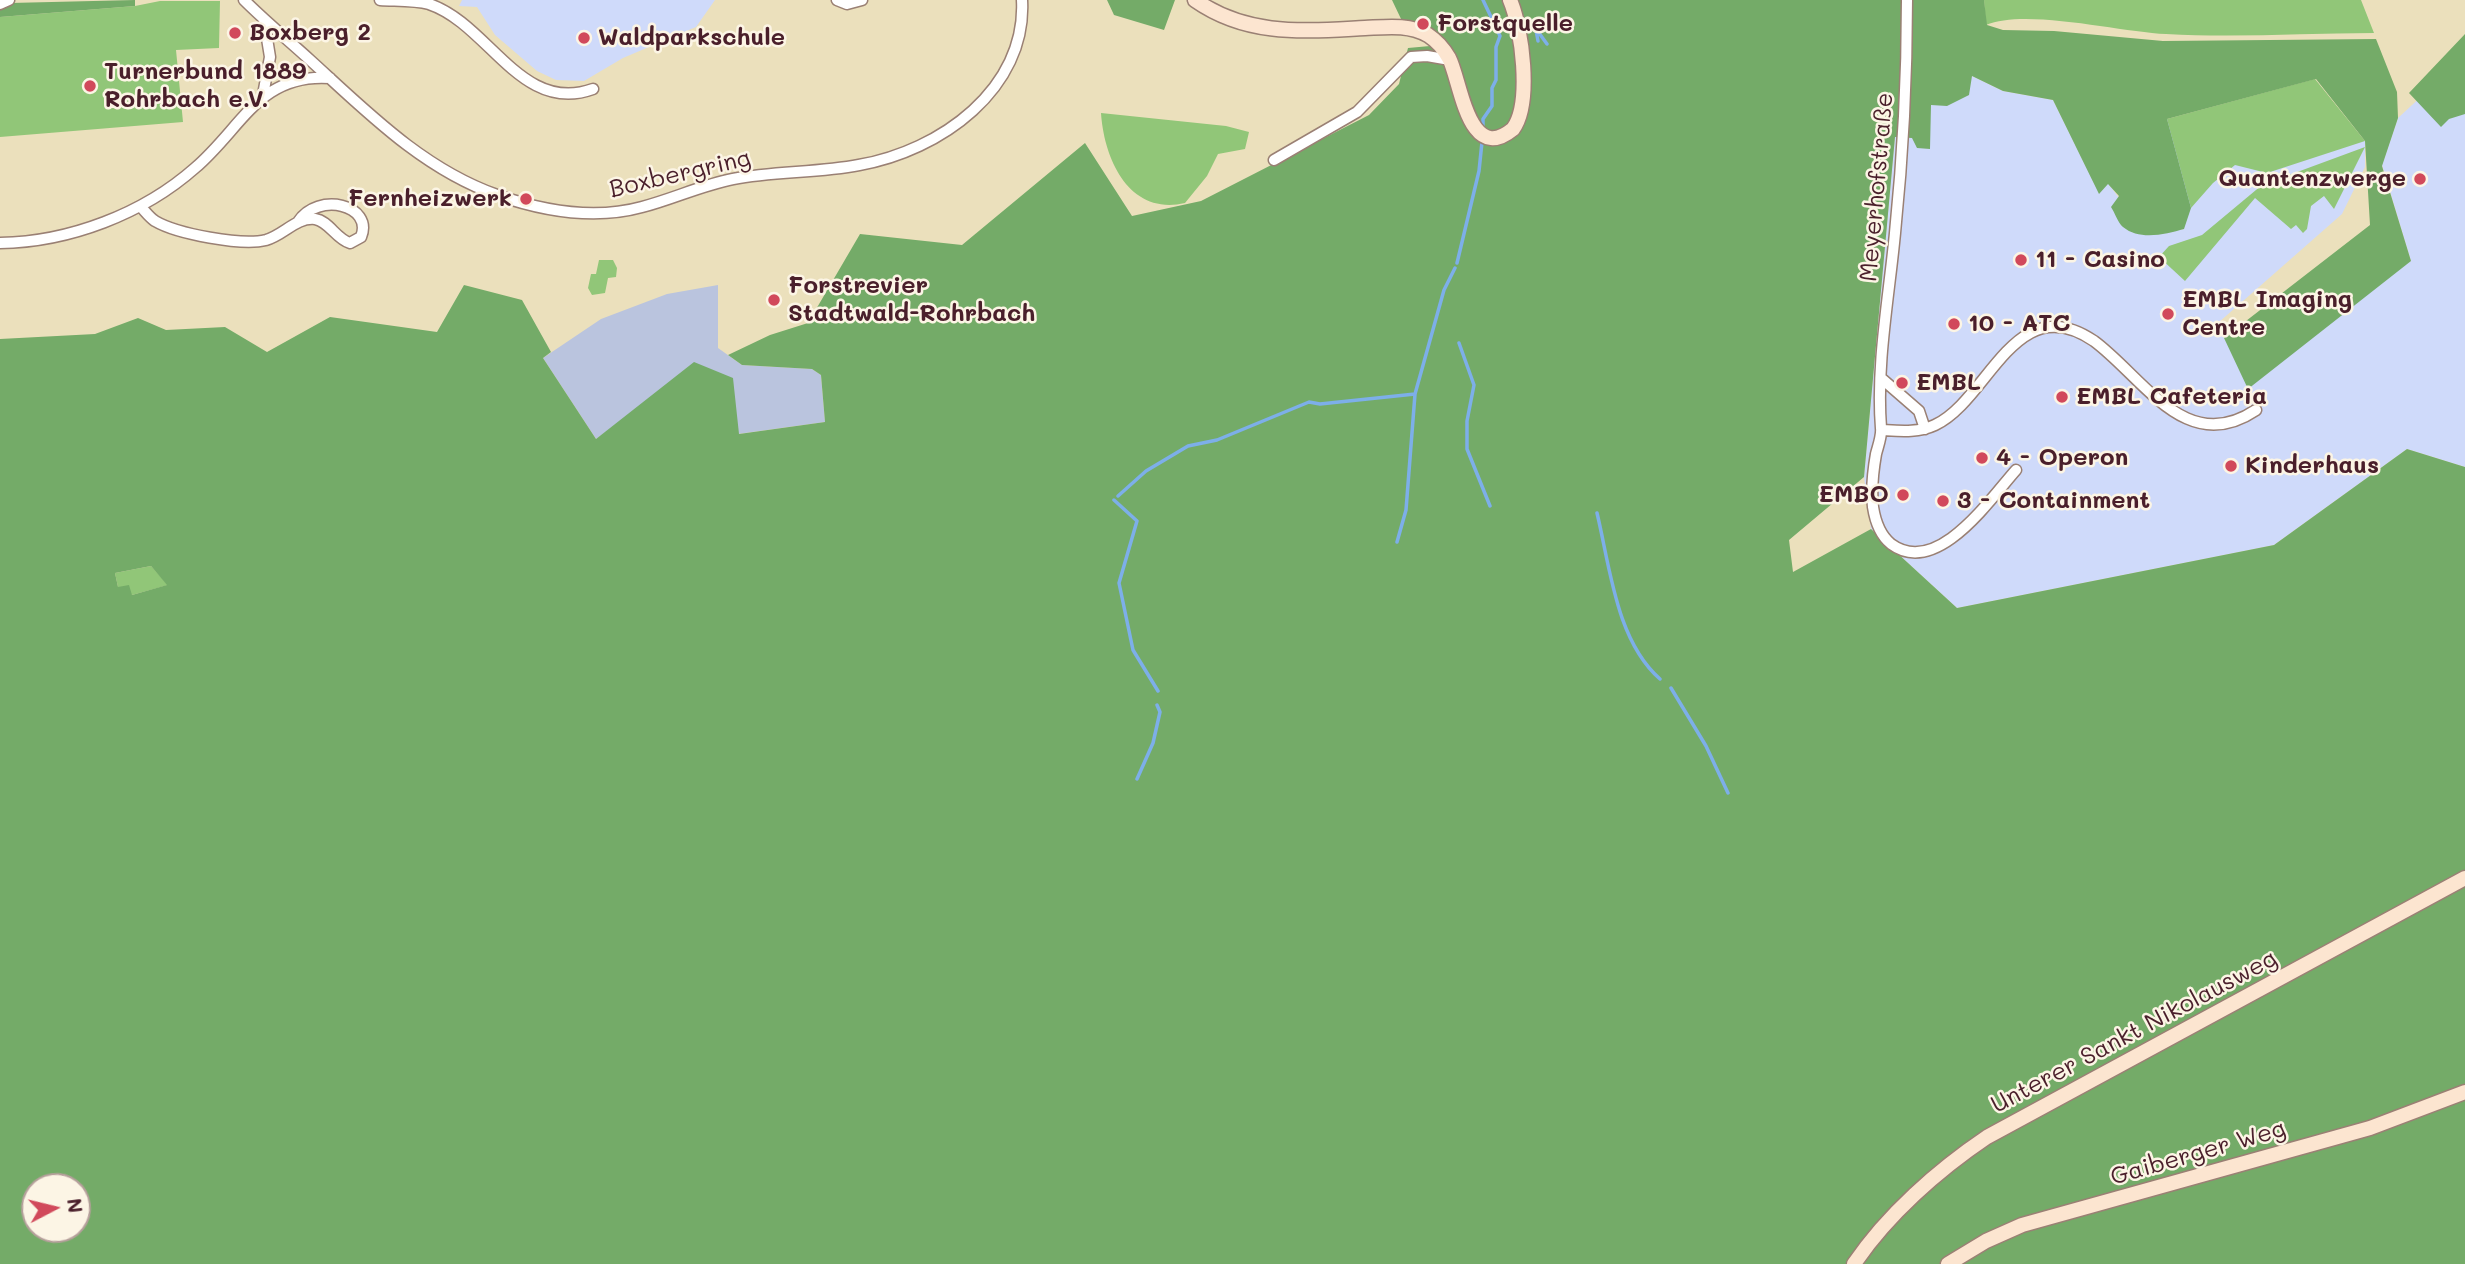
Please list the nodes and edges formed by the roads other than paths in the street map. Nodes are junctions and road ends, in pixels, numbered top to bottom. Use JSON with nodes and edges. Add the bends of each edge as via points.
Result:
{"nodes":[{"id":1,"x":9,"y":0,"type":"edge"},
{"id":2,"x":244,"y":0,"type":"edge"},
{"id":3,"x":380,"y":0,"type":"edge"},
{"id":4,"x":837,"y":0,"type":"edge"},
{"id":5,"x":862,"y":0,"type":"edge"},
{"id":6,"x":1022,"y":0,"type":"edge"},
{"id":7,"x":1195,"y":0,"type":"edge"},
{"id":8,"x":1510,"y":0,"type":"edge"},
{"id":9,"x":1908,"y":0,"type":"edge"},
{"id":10,"x":0,"y":4,"type":"edge"},
{"id":11,"x":264,"y":20,"type":"junction"},
{"id":12,"x":1450,"y":60,"type":"junction"},
{"id":13,"x":330,"y":78,"type":"junction"},
{"id":14,"x":593,"y":89,"type":"dead end"},
{"id":15,"x":264,"y":95,"type":"junction"},
{"id":16,"x":1274,"y":160,"type":"dead end"},
{"id":17,"x":140,"y":206,"type":"junction"},
{"id":18,"x":298,"y":222,"type":"junction"},
{"id":19,"x":0,"y":243,"type":"edge"},
{"id":20,"x":1881,"y":377,"type":"junction"},
{"id":21,"x":2256,"y":410,"type":"dead end"},
{"id":22,"x":1925,"y":429,"type":"junction"},
{"id":23,"x":1882,"y":430,"type":"junction"},
{"id":24,"x":2016,"y":470,"type":"dead end"},
{"id":25,"x":2465,"y":878,"type":"edge"},
{"id":26,"x":2465,"y":1092,"type":"edge"},
{"id":27,"x":1854,"y":1264,"type":"edge"},
{"id":28,"x":1948,"y":1264,"type":"edge"}],
"edges":[{"from":1,"to":10,"type":"street"},
{"from":2,"to":11,"type":"street","name":"Boxbergring"},
{"from":3,"to":14,"type":"street","via":[[438,9],[536,86],[563,94]]},
{"from":4,"to":5,"type":"street","via":[[847,4]]},
{"from":6,"to":13,"type":"street","name":"Boxbergring","via":[[1020,35],[1004,75],[968,114],[929,140],[869,163],[731,179],[617,212],[583,213],[538,206],[468,183],[417,153]]},
{"from":7,"to":12,"type":"street","via":[[1234,22],[1275,30],[1411,29],[1434,39]]},
{"from":8,"to":12,"type":"street","via":[[1522,48],[1521,110],[1513,130],[1492,137],[1473,128]]},
{"from":9,"to":20,"type":"street","name":"Meyerhofstraße","via":[[1899,190]]},
{"from":11,"to":13,"type":"street","name":"Boxbergring"},
{"from":11,"to":15,"type":"street","via":[[270,57]]},
{"from":12,"to":16,"type":"street","via":[[1412,57],[1357,112]]},
{"from":13,"to":15,"type":"street","via":[[294,80]]},
{"from":15,"to":17,"type":"street","via":[[196,168]]},
{"from":17,"to":18,"type":"street","via":[[167,226],[248,242],[275,237]]},
{"from":17,"to":19,"type":"street","via":[[59,235]]},
{"from":18,"to":18,"type":"street","via":[[319,219],[350,243],[361,237],[364,227],[352,211],[327,204],[308,209]]},
{"from":20,"to":22,"type":"street","via":[[1919,411]]},
{"from":20,"to":23,"type":"street","name":"Meyerhofstraße"},
{"from":21,"to":22,"type":"street","via":[[2221,425],[2184,419],[2094,341],[2080,332],[2053,328],[2021,337],[1944,420]]},
{"from":22,"to":23,"type":"street"},
{"from":23,"to":24,"type":"street","name":"Meyerhofstraße","via":[[1874,474],[1874,515],[1886,539],[1907,551],[1932,549],[1952,538]]},
{"from":25,"to":27,"type":"street","name":"Unterer Sankt Nikolausweg","via":[[1970,1148],[1882,1228]]},
{"from":26,"to":28,"type":"street","name":"Gaiberger Weg","via":[[2370,1128],[2022,1225]]}]}
